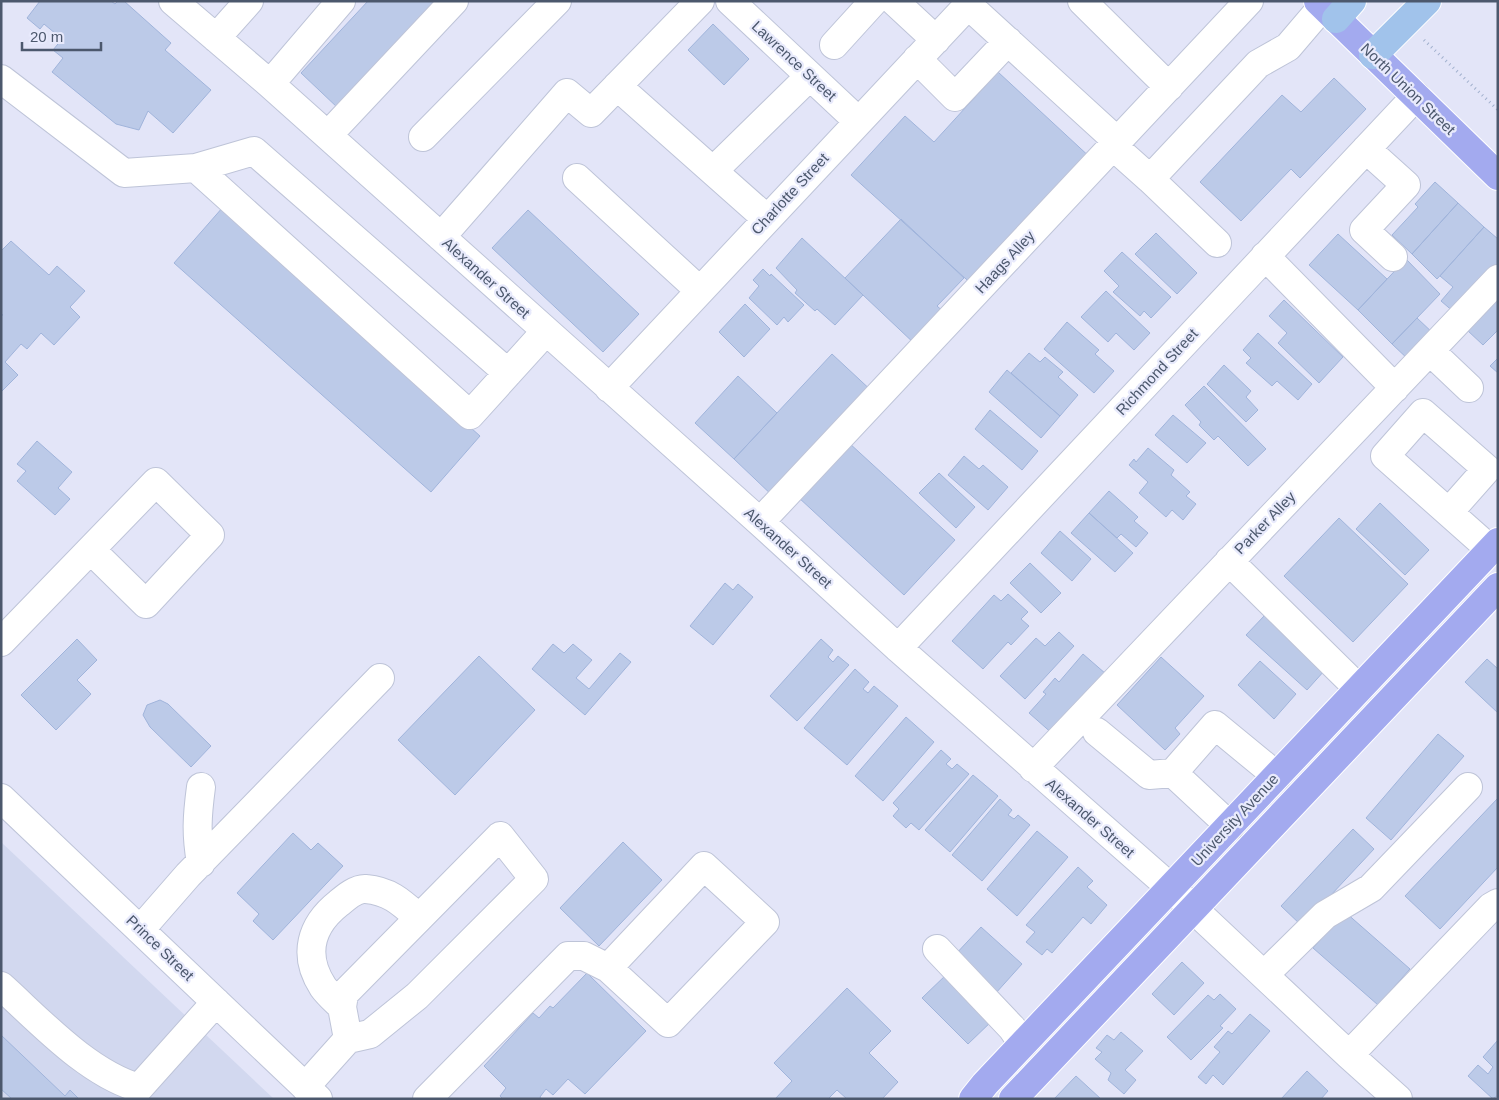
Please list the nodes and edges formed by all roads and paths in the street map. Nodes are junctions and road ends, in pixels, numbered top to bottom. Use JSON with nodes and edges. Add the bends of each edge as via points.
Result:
{"nodes":[{"id":1,"x":173,"y":1,"type":"edge"},
{"id":2,"x":249,"y":1,"type":"edge"},
{"id":3,"x":341,"y":1,"type":"edge"},
{"id":4,"x":454,"y":1,"type":"edge"},
{"id":5,"x":557,"y":1,"type":"edge"},
{"id":6,"x":700,"y":1,"type":"edge"},
{"id":7,"x":874,"y":1,"type":"edge"},
{"id":8,"x":894,"y":1,"type":"edge"},
{"id":9,"x":1082,"y":1,"type":"edge"},
{"id":10,"x":1249,"y":1,"type":"edge"},
{"id":11,"x":1427,"y":1,"type":"edge"},
{"id":12,"x":970,"y":3,"type":"edge"},
{"id":13,"x":746,"y":7,"type":"edge"},
{"id":14,"x":1332,"y":7,"type":"edge"},
{"id":15,"x":216,"y":38,"type":"junction"},
{"id":16,"x":1008,"y":41,"type":"junction"},
{"id":17,"x":1425,"y":41,"type":"dead end"},
{"id":18,"x":834,"y":45,"type":"dead end"},
{"id":19,"x":926,"y":49,"type":"junction"},
{"id":20,"x":1373,"y":55,"type":"junction"},
{"id":21,"x":810,"y":76,"type":"junction"},
{"id":22,"x":1,"y":79,"type":"edge"},
{"id":23,"x":270,"y":84,"type":"junction"},
{"id":24,"x":617,"y":86,"type":"junction"},
{"id":25,"x":1168,"y":87,"type":"junction"},
{"id":26,"x":1416,"y":96,"type":"junction"},
{"id":27,"x":1498,"y":110,"type":"edge"},
{"id":28,"x":858,"y":121,"type":"junction"},
{"id":29,"x":328,"y":135,"type":"junction"},
{"id":30,"x":423,"y":137,"type":"dead end"},
{"id":31,"x":1116,"y":144,"type":"junction"},
{"id":32,"x":1366,"y":149,"type":"junction"},
{"id":33,"x":196,"y":168,"type":"junction"},
{"id":34,"x":713,"y":171,"type":"junction"},
{"id":35,"x":1498,"y":176,"type":"edge"},
{"id":36,"x":577,"y":178,"type":"dead end"},
{"id":37,"x":1150,"y":179,"type":"junction"},
{"id":38,"x":767,"y":219,"type":"junction"},
{"id":39,"x":441,"y":237,"type":"junction"},
{"id":40,"x":1217,"y":243,"type":"dead end"},
{"id":41,"x":1265,"y":256,"type":"junction"},
{"id":42,"x":1393,"y":257,"type":"dead end"},
{"id":43,"x":1498,"y":279,"type":"edge"},
{"id":44,"x":699,"y":290,"type":"junction"},
{"id":45,"x":546,"y":331,"type":"junction"},
{"id":46,"x":1430,"y":351,"type":"junction"},
{"id":47,"x":508,"y":374,"type":"junction"},
{"id":48,"x":609,"y":388,"type":"junction"},
{"id":49,"x":1395,"y":388,"type":"junction"},
{"id":50,"x":1469,"y":388,"type":"dead end"},
{"id":51,"x":1449,"y":512,"type":"dead end"},
{"id":52,"x":760,"y":522,"type":"junction"},
{"id":53,"x":1494,"y":546,"type":"edge"},
{"id":54,"x":90,"y":550,"type":"dead end"},
{"id":55,"x":1229,"y":561,"type":"junction"},
{"id":56,"x":1498,"y":587,"type":"edge"},
{"id":57,"x":1,"y":642,"type":"edge"},
{"id":58,"x":898,"y":648,"type":"junction"},
{"id":59,"x":380,"y":678,"type":"dead end"},
{"id":60,"x":1359,"y":689,"type":"junction"},
{"id":61,"x":1097,"y":732,"type":"dead end"},
{"id":62,"x":1033,"y":768,"type":"junction"},
{"id":63,"x":1173,"y":773,"type":"junction"},
{"id":64,"x":1277,"y":776,"type":"junction"},
{"id":65,"x":201,"y":787,"type":"dead end"},
{"id":66,"x":1468,"y":787,"type":"dead end"},
{"id":67,"x":1,"y":798,"type":"edge"},
{"id":68,"x":1230,"y":826,"type":"junction"},
{"id":69,"x":200,"y":863,"type":"junction"},
{"id":70,"x":1171,"y":888,"type":"junction"},
{"id":71,"x":1498,"y":903,"type":"edge"},
{"id":72,"x":1193,"y":909,"type":"junction"},
{"id":73,"x":419,"y":918,"type":"junction"},
{"id":74,"x":140,"y":930,"type":"junction"},
{"id":75,"x":937,"y":948,"type":"dead end"},
{"id":76,"x":608,"y":968,"type":"junction"},
{"id":77,"x":1264,"y":975,"type":"junction"},
{"id":78,"x":1,"y":986,"type":"edge"},
{"id":79,"x":216,"y":1002,"type":"junction"},
{"id":80,"x":342,"y":1007,"type":"junction"},
{"id":81,"x":348,"y":1039,"type":"junction"},
{"id":82,"x":1023,"y":1044,"type":"junction"},
{"id":83,"x":1349,"y":1055,"type":"junction"},
{"id":84,"x":138,"y":1093,"type":"edge"},
{"id":85,"x":312,"y":1093,"type":"edge"},
{"id":86,"x":427,"y":1099,"type":"edge"},
{"id":87,"x":973,"y":1099,"type":"edge"},
{"id":88,"x":1013,"y":1099,"type":"edge"},
{"id":89,"x":1398,"y":1099,"type":"edge"}],
"edges":[{"from":1,"to":15,"type":"street","name":"Alexander Street"},
{"from":2,"to":15,"type":"street"},
{"from":3,"to":23,"type":"street"},
{"from":4,"to":29,"type":"street"},
{"from":5,"to":30,"type":"street"},
{"from":6,"to":24,"type":"street"},
{"from":7,"to":18,"type":"street"},
{"from":8,"to":19,"type":"street"},
{"from":9,"to":25,"type":"street"},
{"from":10,"to":25,"type":"street","name":"Haags Alley"},
{"from":11,"to":20,"type":"highway"},
{"from":12,"to":16,"type":"street"},
{"from":12,"to":19,"type":"street","name":"Charlotte Street"},
{"from":13,"to":21,"type":"street","name":"Lawrence Street"},
{"from":14,"to":20,"type":"main road","name":"North Union Street"},
{"from":14,"to":37,"type":"street","via":[[1288,47],[1258,64]]},
{"from":15,"to":23,"type":"street","name":"Alexander Street"},
{"from":16,"to":19,"type":"street","via":[[954,97]]},
{"from":16,"to":31,"type":"street"},
{"from":17,"to":27,"type":"path"},
{"from":19,"to":28,"type":"street","name":"Charlotte Street"},
{"from":20,"to":26,"type":"main road","name":"North Union Street"},
{"from":21,"to":28,"type":"street","name":"Lawrence Street"},
{"from":21,"to":34,"type":"street"},
{"from":22,"to":33,"type":"street","via":[[124,173]]},
{"from":23,"to":29,"type":"street","name":"Alexander Street"},
{"from":24,"to":34,"type":"street"},
{"from":24,"to":39,"type":"street","via":[[591,113],[567,93]]},
{"from":25,"to":31,"type":"street","name":"Haags Alley"},
{"from":26,"to":32,"type":"street","name":"Richmond Street"},
{"from":26,"to":35,"type":"main road","name":"North Union Street"},
{"from":28,"to":38,"type":"street","name":"Charlotte Street"},
{"from":29,"to":39,"type":"street","name":"Alexander Street"},
{"from":31,"to":37,"type":"street"},
{"from":31,"to":52,"type":"street","name":"Haags Alley"},
{"from":32,"to":41,"type":"street","name":"Richmond Street"},
{"from":32,"to":42,"type":"street","via":[[1406,185],[1364,230]]},
{"from":33,"to":47,"type":"street","via":[[254,151]]},
{"from":33,"to":47,"type":"street","via":[[470,415]]},
{"from":34,"to":38,"type":"street"},
{"from":36,"to":44,"type":"street"},
{"from":37,"to":40,"type":"street"},
{"from":38,"to":44,"type":"street","name":"Charlotte Street"},
{"from":39,"to":45,"type":"street","name":"Alexander Street"},
{"from":41,"to":49,"type":"street"},
{"from":41,"to":58,"type":"street","name":"Richmond Street"},
{"from":43,"to":46,"type":"street","name":"Parker Alley"},
{"from":44,"to":48,"type":"street","name":"Charlotte Street"},
{"from":45,"to":47,"type":"street"},
{"from":45,"to":48,"type":"street","name":"Alexander Street"},
{"from":46,"to":49,"type":"street","name":"Parker Alley"},
{"from":46,"to":50,"type":"street"},
{"from":48,"to":52,"type":"street","name":"Alexander Street"},
{"from":49,"to":55,"type":"street","name":"Parker Alley"},
{"from":51,"to":53,"type":"street"},
{"from":52,"to":58,"type":"street","name":"Alexander Street"},
{"from":53,"to":60,"type":"main road","name":"University Avenue"},
{"from":54,"to":57,"type":"street"},
{"from":55,"to":60,"type":"street"},
{"from":55,"to":62,"type":"street","name":"Parker Alley"},
{"from":56,"to":72,"type":"main road","name":"University Avenue"},
{"from":58,"to":62,"type":"street","name":"Alexander Street"},
{"from":59,"to":69,"type":"street"},
{"from":60,"to":64,"type":"main road","name":"University Avenue"},
{"from":61,"to":63,"type":"street","via":[[1149,775]]},
{"from":62,"to":70,"type":"street","name":"Alexander Street"},
{"from":63,"to":64,"type":"street","via":[[1215,725]]},
{"from":63,"to":68,"type":"street"},
{"from":64,"to":68,"type":"main road","name":"University Avenue"},
{"from":65,"to":69,"type":"street","via":[[196,836]]},
{"from":66,"to":77,"type":"street","via":[[1371,888],[1326,915]]},
{"from":67,"to":74,"type":"street","name":"Prince Street"},
{"from":68,"to":70,"type":"main road","name":"University Avenue"},
{"from":69,"to":74,"type":"street"},
{"from":70,"to":72,"type":"street","name":"Alexander Street"},
{"from":70,"to":82,"type":"main road","name":"University Avenue"},
{"from":71,"to":83,"type":"street"},
{"from":72,"to":77,"type":"street","name":"Alexander Street"},
{"from":72,"to":88,"type":"main road","name":"University Avenue"},
{"from":73,"to":80,"type":"street","via":[[344,994]]},
{"from":73,"to":80,"type":"street","via":[[396,898],[364,888],[350,894],[329,912],[312,939],[314,970],[324,988]]},
{"from":73,"to":81,"type":"street","via":[[500,836],[534,879],[417,996],[370,1034]]},
{"from":74,"to":79,"type":"street","name":"Prince Street"},
{"from":75,"to":82,"type":"street"},
{"from":76,"to":76,"type":"street","via":[[668,1023],[765,922],[704,866]]},
{"from":76,"to":86,"type":"street","via":[[584,956],[568,956]]},
{"from":77,"to":83,"type":"street","name":"Alexander Street"},
{"from":78,"to":84,"type":"street","via":[[77,1054]]},
{"from":79,"to":84,"type":"street"},
{"from":79,"to":85,"type":"street","name":"Prince Street"},
{"from":80,"to":81,"type":"street"},
{"from":81,"to":85,"type":"street"},
{"from":82,"to":87,"type":"main road","name":"University Avenue"},
{"from":83,"to":89,"type":"street","name":"Alexander Street"}]}
